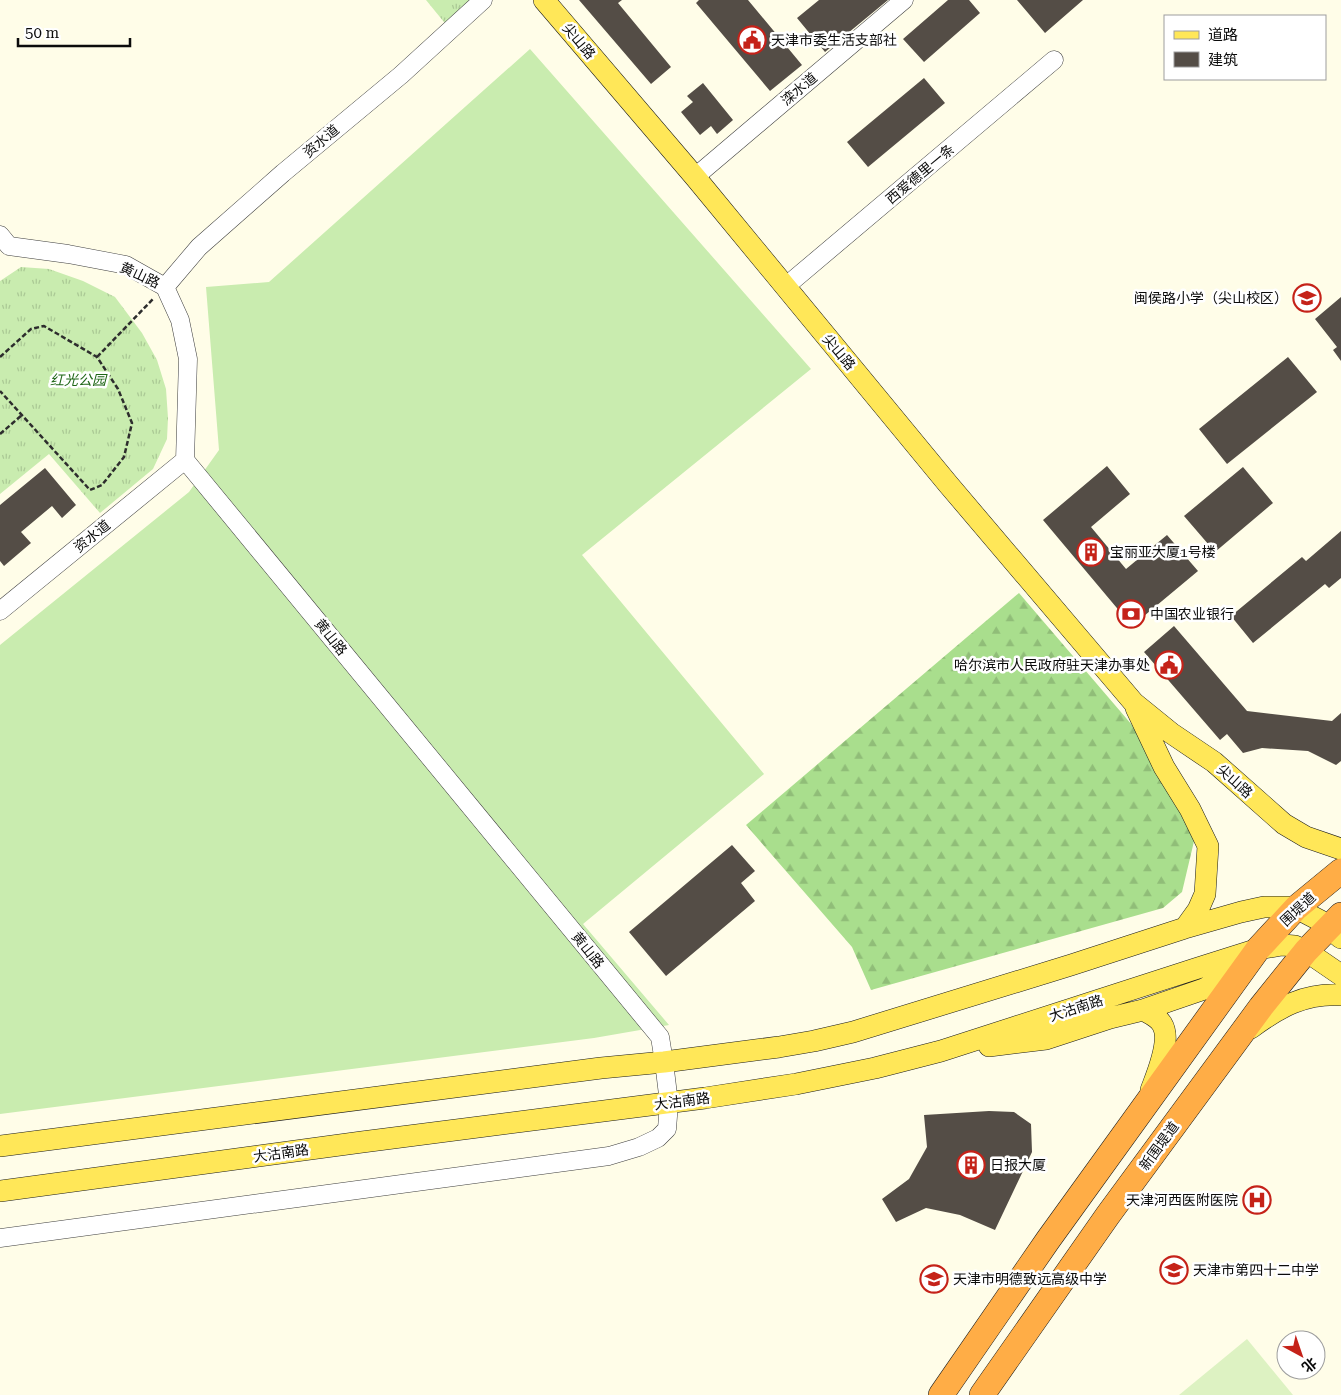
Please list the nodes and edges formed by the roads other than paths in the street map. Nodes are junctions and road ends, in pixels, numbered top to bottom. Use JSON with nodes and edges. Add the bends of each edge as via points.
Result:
{"nodes":[{"id":1,"x":483,"y":0,"type":"edge"},
{"id":2,"x":545,"y":0,"type":"edge"},
{"id":3,"x":904,"y":0,"type":"edge"},
{"id":4,"x":1054,"y":60,"type":"dead end"},
{"id":5,"x":695,"y":177,"type":"junction"},
{"id":6,"x":3,"y":245,"type":"edge"},
{"id":7,"x":165,"y":287,"type":"junction"},
{"id":8,"x":785,"y":287,"type":"junction"},
{"id":9,"x":185,"y":460,"type":"junction"},
{"id":10,"x":0,"y":612,"type":"edge"},
{"id":11,"x":1134,"y":703,"type":"junction"},
{"id":12,"x":1341,"y":850,"type":"edge"},
{"id":13,"x":1341,"y":870,"type":"edge"},
{"id":14,"x":1296,"y":908,"type":"junction"},
{"id":15,"x":1337,"y":927,"type":"edge"},
{"id":16,"x":1185,"y":928,"type":"junction"},
{"id":17,"x":1258,"y":949,"type":"junction"},
{"id":18,"x":1306,"y":951,"type":"junction"},
{"id":19,"x":1341,"y":975,"type":"edge"},
{"id":20,"x":1341,"y":995,"type":"edge"},
{"id":21,"x":1143,"y":1010,"type":"junction"},
{"id":22,"x":1241,"y":1035,"type":"junction"},
{"id":23,"x":941,"y":1051,"type":"junction"},
{"id":24,"x":664,"y":1062,"type":"junction"},
{"id":25,"x":668,"y":1103,"type":"junction"},
{"id":26,"x":1146,"y":1105,"type":"junction"},
{"id":27,"x":0,"y":1146,"type":"edge"},
{"id":28,"x":0,"y":1191,"type":"edge"},
{"id":29,"x":0,"y":1238,"type":"edge"},
{"id":30,"x":941,"y":1395,"type":"edge"},
{"id":31,"x":982,"y":1395,"type":"edge"}],
"edges":[{"from":1,"to":7,"type":"street","name":"资水道","via":[[401,75],[199,247]]},
{"from":2,"to":5,"type":"main road","name":"尖山路"},
{"from":3,"to":5,"type":"street","name":"滦水道"},
{"from":4,"to":8,"type":"street","name":"西爱德里一条"},
{"from":5,"to":8,"type":"main road","name":"尖山路"},
{"from":6,"to":7,"type":"street","name":"黄山路","via":[[126,265]]},
{"from":7,"to":9,"type":"street","name":"黄山路","via":[[180,320],[188,359]]},
{"from":8,"to":11,"type":"main road","name":"尖山路"},
{"from":9,"to":10,"type":"street","name":"资水道"},
{"from":9,"to":24,"type":"street","name":"黄山路","via":[[660,1037]]},
{"from":11,"to":12,"type":"main road","name":"尖山路","via":[[1214,762],[1284,824],[1306,838]]},
{"from":11,"to":16,"type":"main road","name":"尖山路","via":[[1164,767],[1208,846],[1205,894]]},
{"from":13,"to":14,"type":"highway","name":"围堤道"},
{"from":14,"to":15,"type":"main road"},
{"from":14,"to":16,"type":"main road","via":[[1264,907]]},
{"from":14,"to":17,"type":"highway","name":"围堤道"},
{"from":15,"to":18,"type":"highway"},
{"from":16,"to":24,"type":"main road","via":[[853,1032],[788,1045]]},
{"from":17,"to":18,"type":"main road","name":"大沽南路","via":[[1282,945]]},
{"from":17,"to":21,"type":"main road","via":[[1226,977],[1204,989]]},
{"from":17,"to":23,"type":"main road","name":"大沽南路"},
{"from":17,"to":26,"type":"highway"},
{"from":18,"to":19,"type":"main road","name":"大沽南路"},
{"from":18,"to":22,"type":"highway","name":"新围堤道"},
{"from":20,"to":22,"type":"main road","via":[[1329,994],[1292,1003],[1271,1012]]},
{"from":21,"to":23,"type":"main road","via":[[1046,1039]]},
{"from":21,"to":26,"type":"main road","via":[[1163,1025],[1166,1040]]},
{"from":22,"to":31,"type":"highway","name":"新围堤道","via":[[1108,1215]]},
{"from":23,"to":25,"type":"main road","name":"大沽南路","via":[[805,1082]]},
{"from":24,"to":25,"type":"street","name":"黄山路"},
{"from":24,"to":27,"type":"main road"},
{"from":25,"to":28,"type":"main road","name":"大沽南路"},
{"from":25,"to":29,"type":"street","name":"黄山路","via":[[666,1129],[658,1138],[610,1156]]},
{"from":26,"to":30,"type":"highway"}]}
